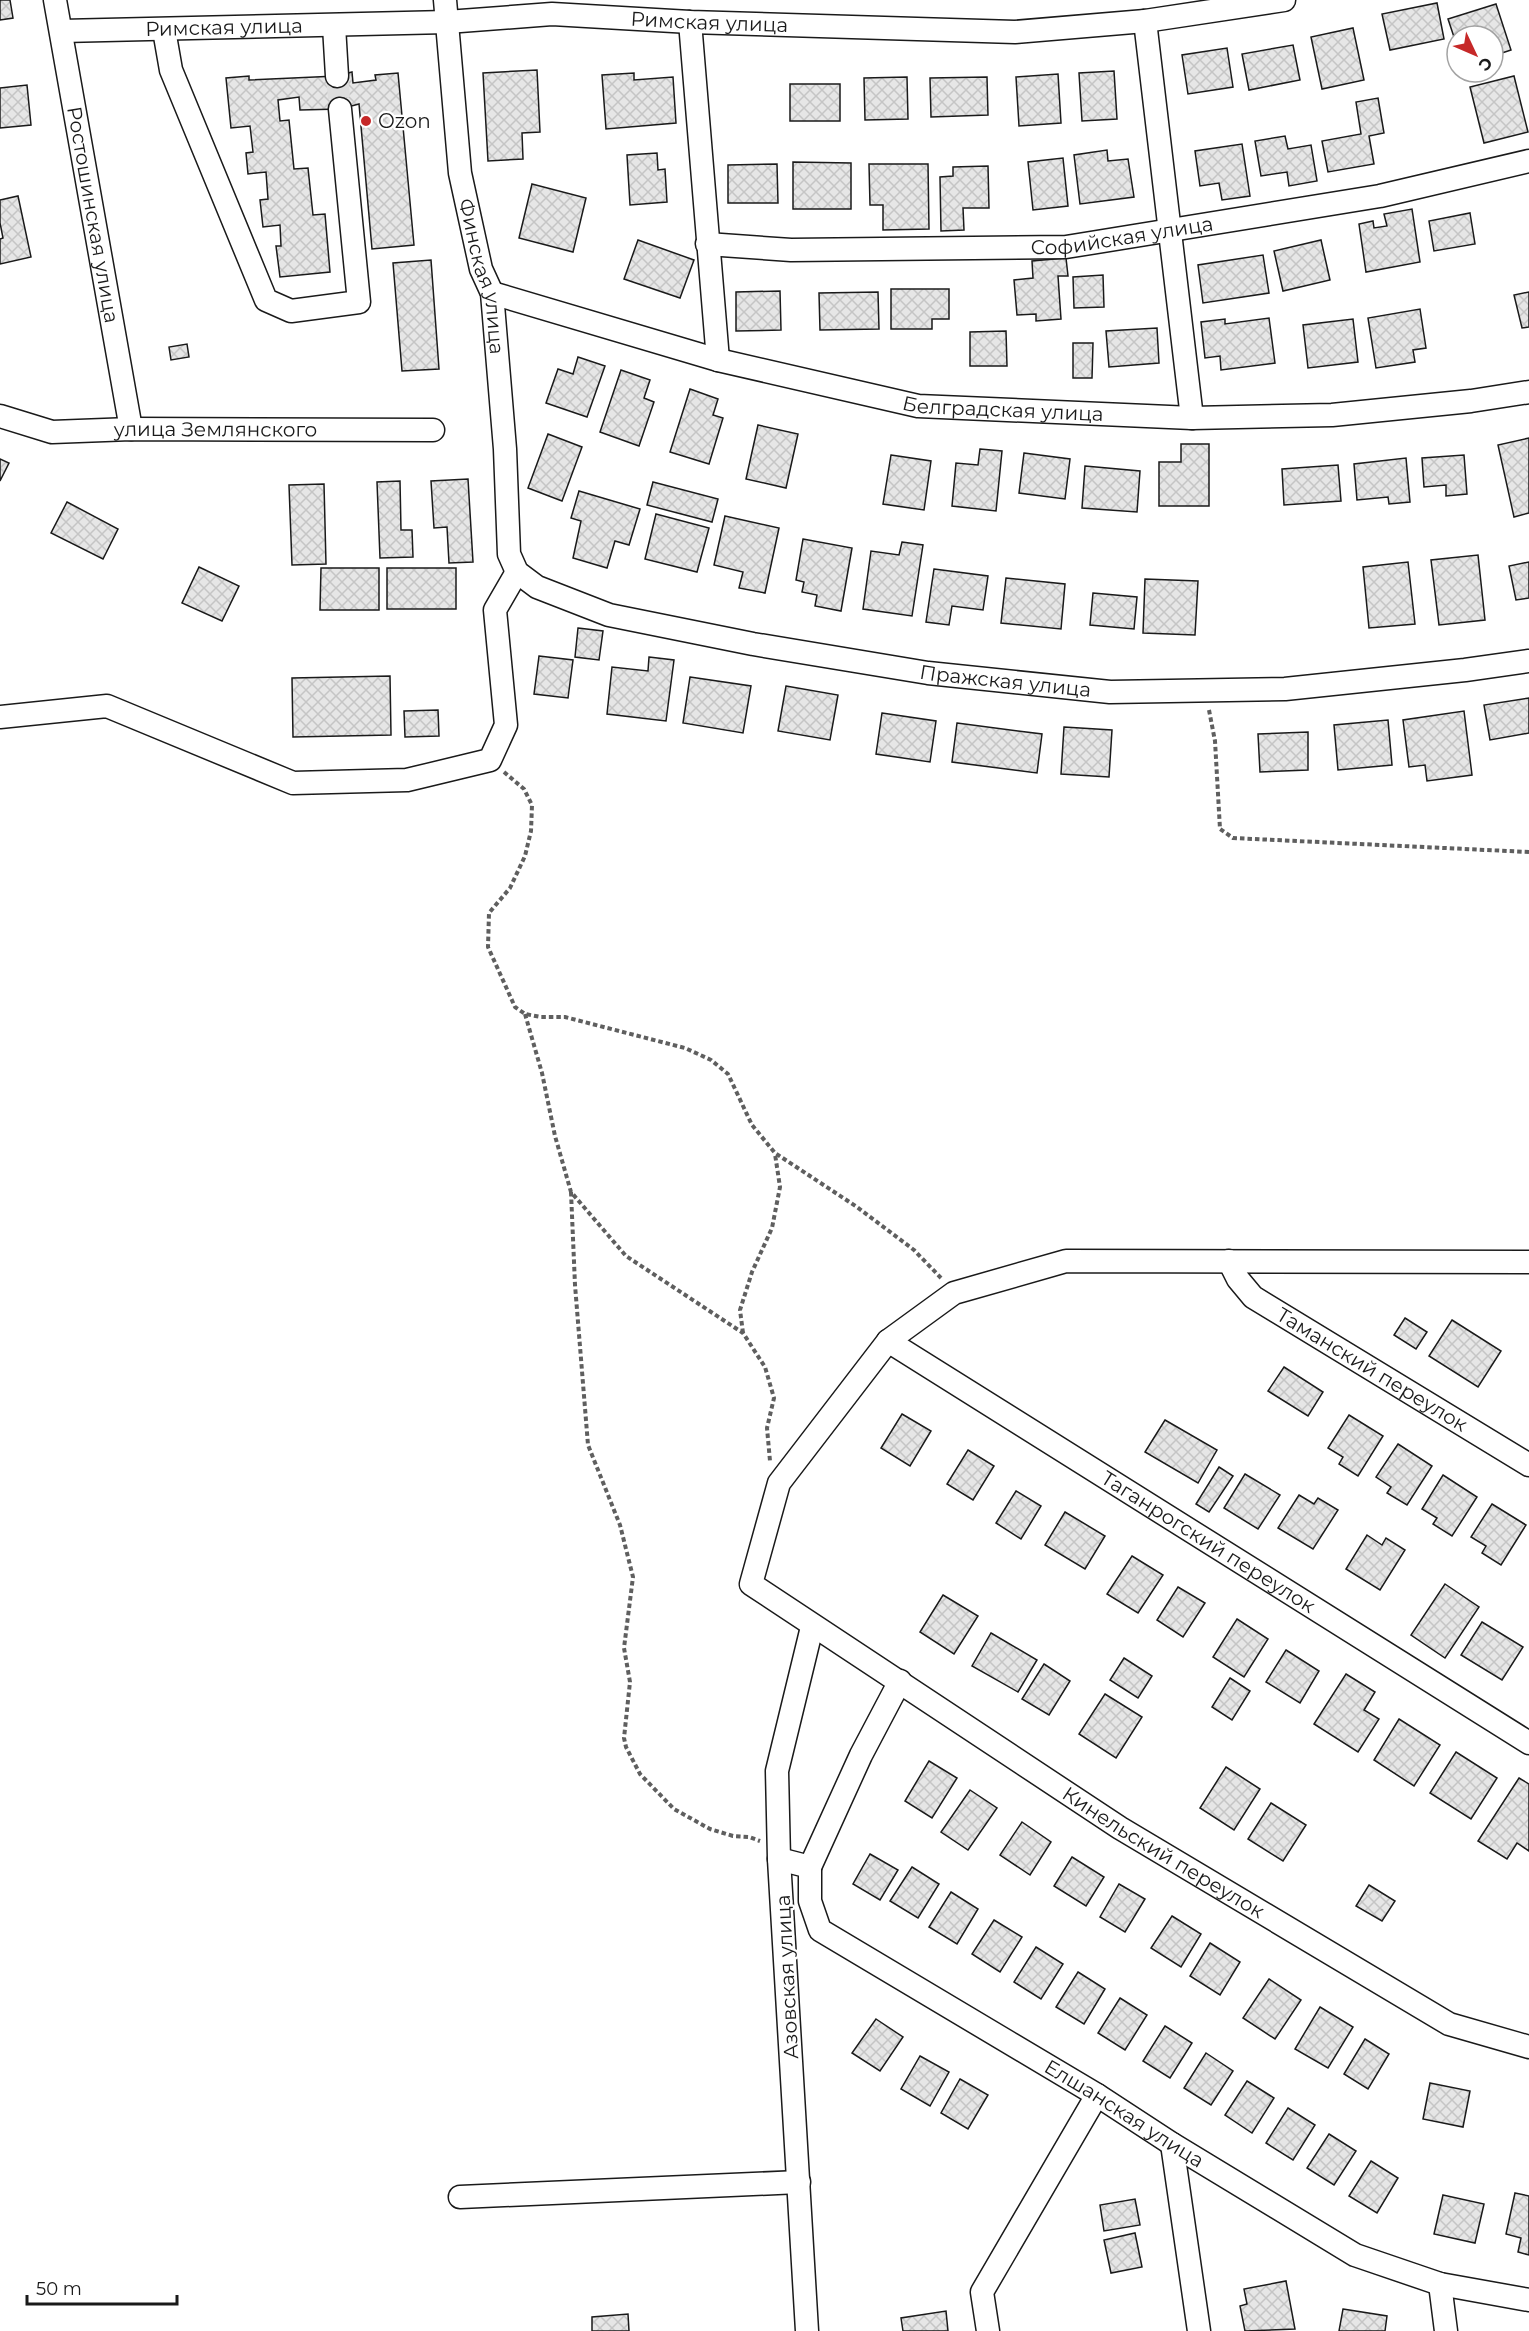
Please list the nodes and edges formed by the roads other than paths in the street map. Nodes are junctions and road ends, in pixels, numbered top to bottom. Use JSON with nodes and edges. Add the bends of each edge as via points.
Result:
{"nodes":[{"id":1,"x":55,"y":0,"type":"edge"},
{"id":2,"x":1284,"y":0,"type":"edge"},
{"id":3,"x":446,"y":11,"type":"edge"},
{"id":4,"x":1144,"y":21,"type":"junction"},
{"id":5,"x":690,"y":22,"type":"junction"},
{"id":6,"x":334,"y":26,"type":"junction"},
{"id":7,"x":164,"y":30,"type":"junction"},
{"id":8,"x":62,"y":31,"type":"junction"},
{"id":9,"x":338,"y":76,"type":"tunnel mouth"},
{"id":10,"x":340,"y":109,"type":"tunnel mouth"},
{"id":11,"x":1529,"y":161,"type":"edge"},
{"id":12,"x":1170,"y":230,"type":"junction"},
{"id":13,"x":707,"y":244,"type":"junction"},
{"id":14,"x":492,"y":293,"type":"junction"},
{"id":15,"x":718,"y":360,"type":"junction"},
{"id":16,"x":1529,"y":392,"type":"edge"},
{"id":17,"x":0,"y":417,"type":"edge"},
{"id":18,"x":1192,"y":418,"type":"junction"},
{"id":19,"x":131,"y":429,"type":"junction"},
{"id":20,"x":433,"y":430,"type":"dead end"},
{"id":21,"x":513,"y":563,"type":"junction"},
{"id":22,"x":1529,"y":661,"type":"edge"},
{"id":23,"x":0,"y":717,"type":"edge"},
{"id":24,"x":1229,"y":1261,"type":"junction"},
{"id":25,"x":1529,"y":1262,"type":"edge"},
{"id":26,"x":888,"y":1341,"type":"junction"},
{"id":27,"x":1529,"y":1465,"type":"edge"},
{"id":28,"x":812,"y":1627,"type":"junction"},
{"id":29,"x":900,"y":1681,"type":"junction"},
{"id":30,"x":1529,"y":1743,"type":"edge"},
{"id":31,"x":780,"y":1859,"type":"junction"},
{"id":32,"x":810,"y":1867,"type":"junction"},
{"id":33,"x":1529,"y":2047,"type":"edge"},
{"id":34,"x":1097,"y":2095,"type":"junction"},
{"id":35,"x":1172,"y":2144,"type":"junction"},
{"id":36,"x":799,"y":2182,"type":"junction"},
{"id":37,"x":460,"y":2197,"type":"dead end"},
{"id":38,"x":1440,"y":2284,"type":"junction"},
{"id":39,"x":1529,"y":2300,"type":"edge"},
{"id":40,"x":807,"y":2331,"type":"edge"},
{"id":41,"x":988,"y":2331,"type":"edge"},
{"id":42,"x":1199,"y":2331,"type":"edge"},
{"id":43,"x":1446,"y":2331,"type":"edge"}],
"edges":[{"from":1,"to":8,"type":"street","name":"Ростошинская улица"},
{"from":2,"to":4,"type":"street","name":"Римская улица"},
{"from":3,"to":5,"type":"street","name":"Римская улица"},
{"from":3,"to":6,"type":"street","name":"Римская улица"},
{"from":3,"to":14,"type":"street","name":"Финская улица","via":[[460,173],[476,251]]},
{"from":4,"to":5,"type":"street","name":"Римская улица","via":[[1015,32]]},
{"from":4,"to":12,"type":"street"},
{"from":5,"to":13,"type":"street"},
{"from":6,"to":7,"type":"street","name":"Римская улица"},
{"from":6,"to":9,"type":"street"},
{"from":7,"to":8,"type":"street","name":"Римская улица"},
{"from":7,"to":10,"type":"street","via":[[171,70],[266,300],[291,310],[359,302]]},
{"from":8,"to":19,"type":"street","name":"Ростошинская улица"},
{"from":11,"to":12,"type":"street","name":"Софийская улица","via":[[1380,196]]},
{"from":12,"to":13,"type":"street","name":"Софийская улица","via":[[1066,246],[791,250]]},
{"from":12,"to":18,"type":"street"},
{"from":13,"to":15,"type":"street"},
{"from":14,"to":15,"type":"street","name":"Белградская улица"},
{"from":14,"to":21,"type":"street","name":"Финская улица"},
{"from":15,"to":18,"type":"street","name":"Белградская улица","via":[[918,406]]},
{"from":16,"to":18,"type":"street","name":"Белградская улица","via":[[1332,414]]},
{"from":17,"to":19,"type":"street","name":"улица Землянского","via":[[52,432]]},
{"from":19,"to":20,"type":"street","name":"улица Землянского"},
{"from":21,"to":22,"type":"street","name":"Пражская улица","via":[[537,587],[609,615],[928,673],[1110,693],[1285,689]]},
{"from":21,"to":23,"type":"street","via":[[495,610],[506,725],[490,760],[407,780],[293,783],[107,706]]},
{"from":24,"to":25,"type":"street"},
{"from":24,"to":26,"type":"street","via":[[1066,1261],[954,1293]]},
{"from":24,"to":27,"type":"street","name":"Таманский переулок","via":[[1253,1297]]},
{"from":26,"to":28,"type":"street","name":"Кинельский переулок","via":[[779,1483],[751,1584]]},
{"from":26,"to":30,"type":"street","name":"Таганрогский переулок"},
{"from":28,"to":29,"type":"street","name":"Кинельский переулок"},
{"from":28,"to":31,"type":"street","name":"Азовская улица","via":[[777,1771]]},
{"from":29,"to":32,"type":"street"},
{"from":29,"to":33,"type":"street","name":"Кинельский переулок","via":[[1120,1828],[1449,2025]]},
{"from":31,"to":32,"type":"street"},
{"from":31,"to":36,"type":"street","name":"Азовская улица"},
{"from":32,"to":34,"type":"street","name":"Елшанская улица","via":[[810,1901],[820,1930]]},
{"from":34,"to":35,"type":"street","name":"Елшанская улица"},
{"from":34,"to":41,"type":"street","via":[[982,2292]]},
{"from":35,"to":38,"type":"street","name":"Елшанская улица","via":[[1355,2255]]},
{"from":35,"to":42,"type":"street"},
{"from":36,"to":37,"type":"street"},
{"from":36,"to":40,"type":"street","name":"Азовская улица"},
{"from":38,"to":39,"type":"street","name":"Елшанская улица"},
{"from":38,"to":43,"type":"street"}]}
